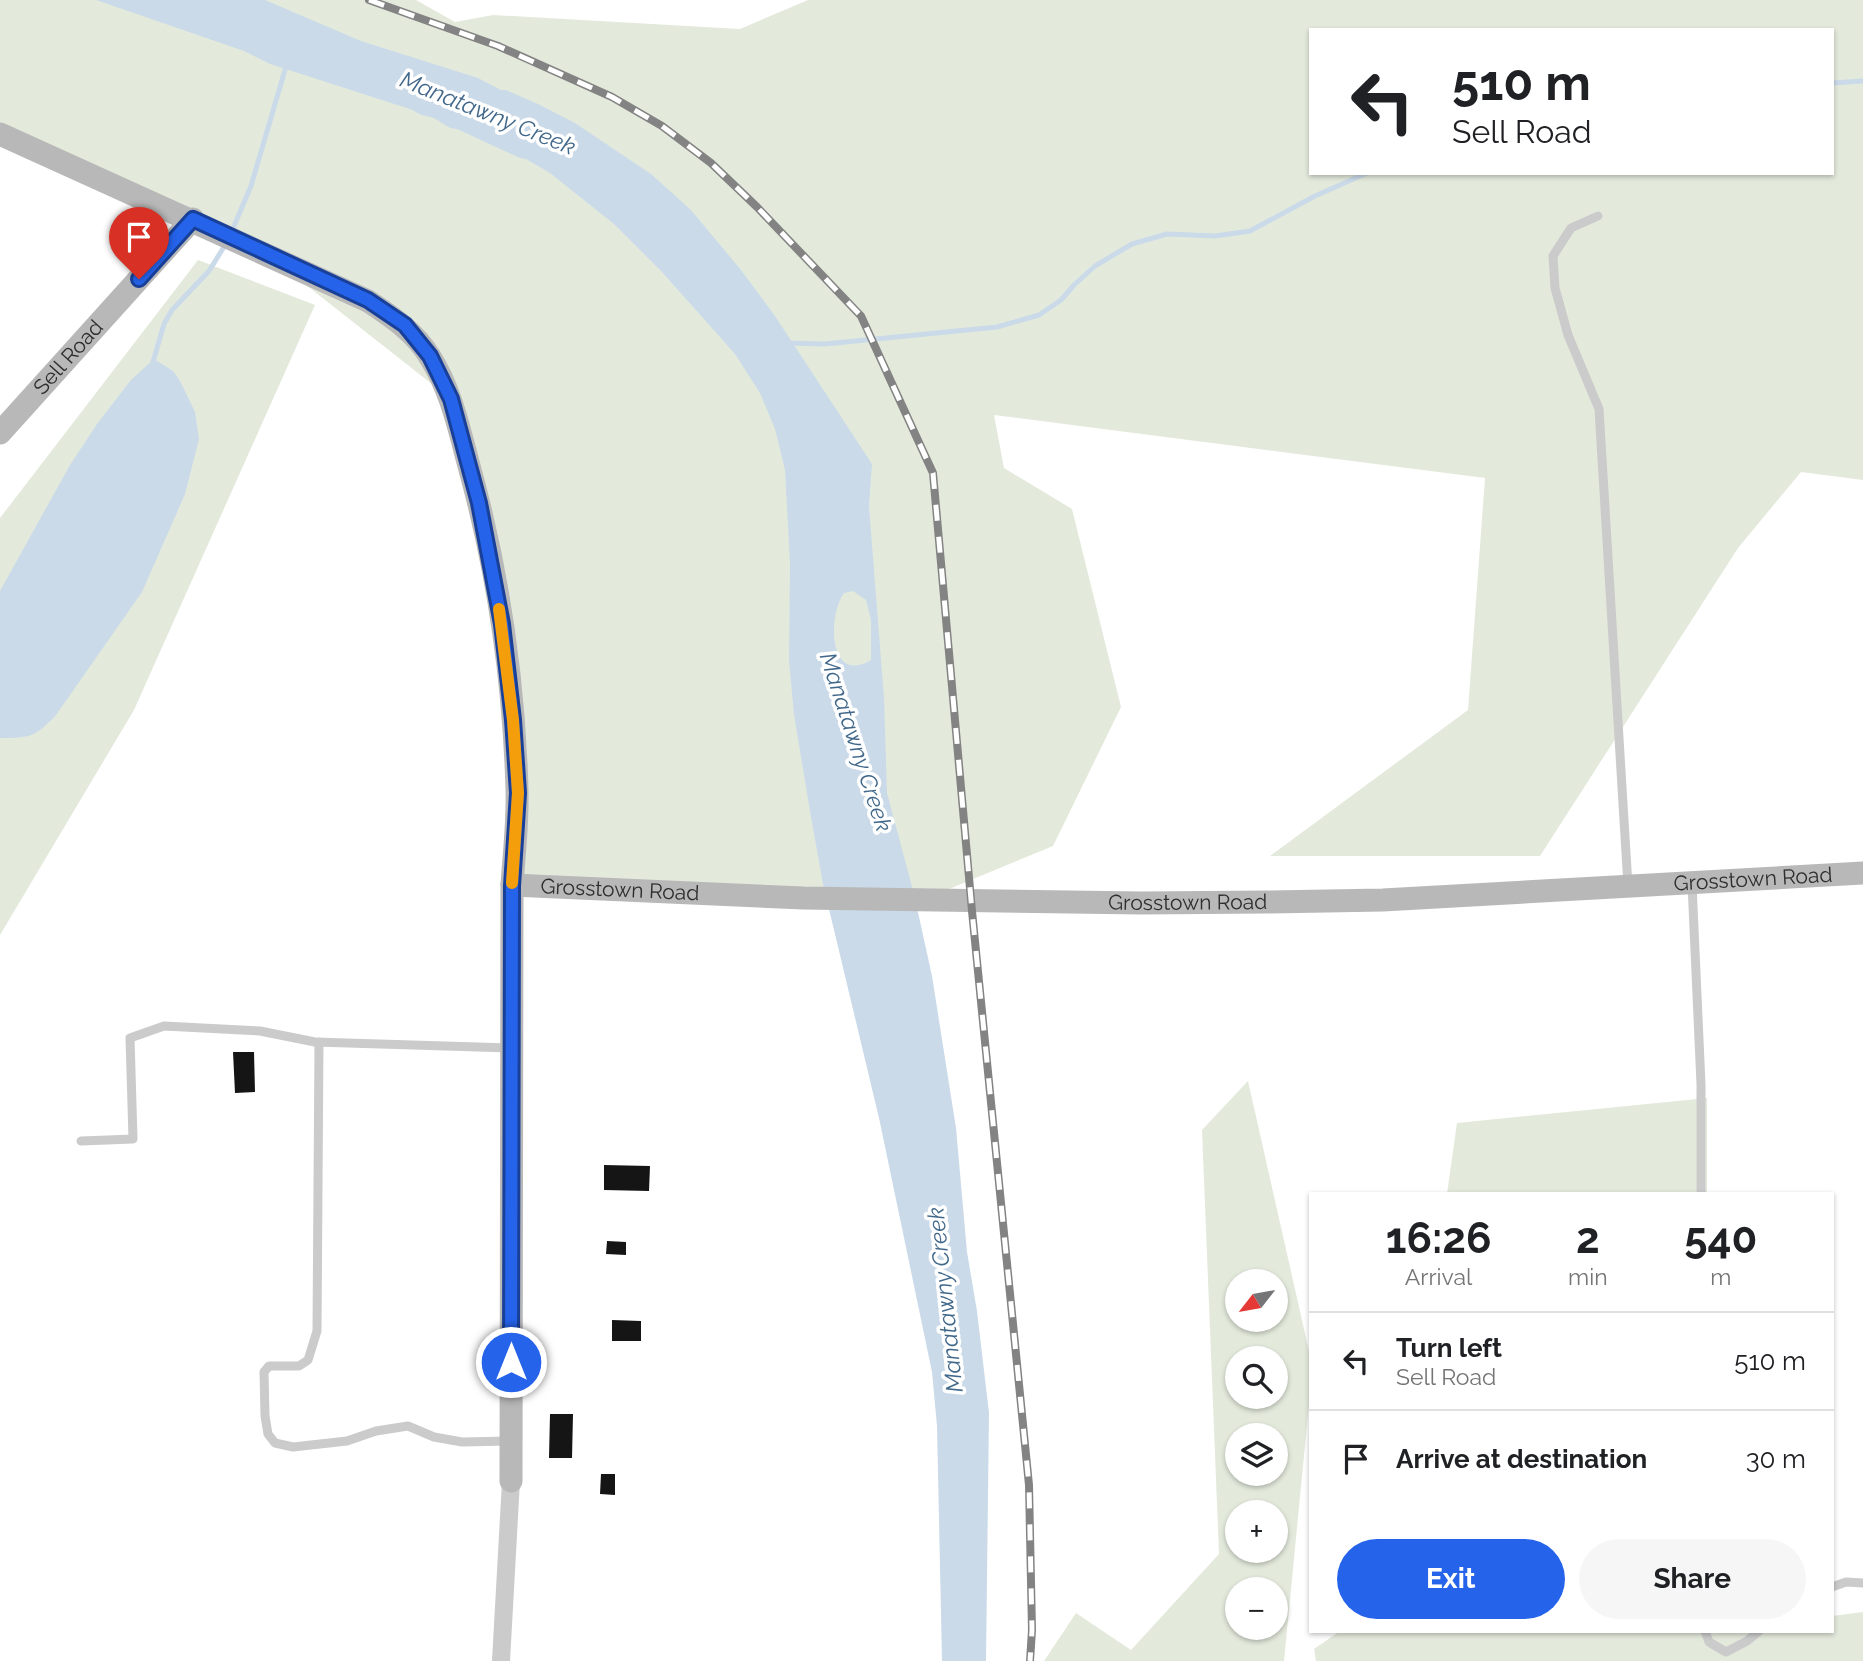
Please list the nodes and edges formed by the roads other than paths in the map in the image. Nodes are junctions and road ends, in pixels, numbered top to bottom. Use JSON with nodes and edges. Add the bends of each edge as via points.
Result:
{"nodes":[{"id":1,"x":0,"y":134,"type":"edge"},
{"id":2,"x":1598,"y":216,"type":"dead end"},
{"id":3,"x":193,"y":219,"type":"junction"},
{"id":4,"x":0,"y":433,"type":"edge"},
{"id":5,"x":1863,"y":873,"type":"edge"},
{"id":6,"x":1692,"y":884,"type":"junction"},
{"id":7,"x":512,"y":886,"type":"junction"},
{"id":8,"x":1628,"y":888,"type":"junction"},
{"id":9,"x":319,"y":1042,"type":"junction"},
{"id":10,"x":511,"y":1048,"type":"junction"},
{"id":11,"x":82,"y":1141,"type":"dead end"},
{"id":12,"x":1701,"y":1192,"type":"edge"},
{"id":13,"x":511,"y":1441,"type":"junction"},
{"id":14,"x":511,"y":1480,"type":"joint"},
{"id":15,"x":1863,"y":1583,"type":"edge"},
{"id":16,"x":1834,"y":1586,"type":"edge"},
{"id":17,"x":1706,"y":1633,"type":"edge"},
{"id":18,"x":1757,"y":1633,"type":"edge"},
{"id":19,"x":501,"y":1661,"type":"edge"}],
"edges":[{"from":1,"to":3,"type":"street"},
{"from":2,"to":8,"type":"lane","via":[[1571,228],[1553,256],[1555,288],[1569,335],[1599,409]]},
{"from":3,"to":4,"type":"street","name":"Sell Road"},
{"from":3,"to":7,"type":"street","via":[[368,300],[405,325],[430,356],[451,399],[479,503],[502,624],[518,793]]},
{"from":5,"to":6,"type":"street","name":"Grosstown Road"},
{"from":6,"to":8,"type":"street","name":"Grosstown Road"},
{"from":6,"to":12,"type":"lane"},
{"from":7,"to":8,"type":"street","name":"Grosstown Road","via":[[803,898],[1133,903],[1383,900]]},
{"from":7,"to":10,"type":"street"},
{"from":9,"to":10,"type":"lane"},
{"from":9,"to":11,"type":"lane","via":[[260,1031],[164,1026],[130,1038],[133,1139]]},
{"from":9,"to":13,"type":"lane","via":[[317,1331],[308,1360],[299,1366],[268,1366],[264,1372],[268,1434],[275,1443],[293,1447],[347,1441],[408,1426],[462,1443]]},
{"from":10,"to":13,"type":"street"},
{"from":13,"to":14,"type":"street"},
{"from":14,"to":19,"type":"street"},
{"from":15,"to":16,"type":"lane"},
{"from":17,"to":18,"type":"lane","via":[[1709,1642],[1726,1652]]}]}
